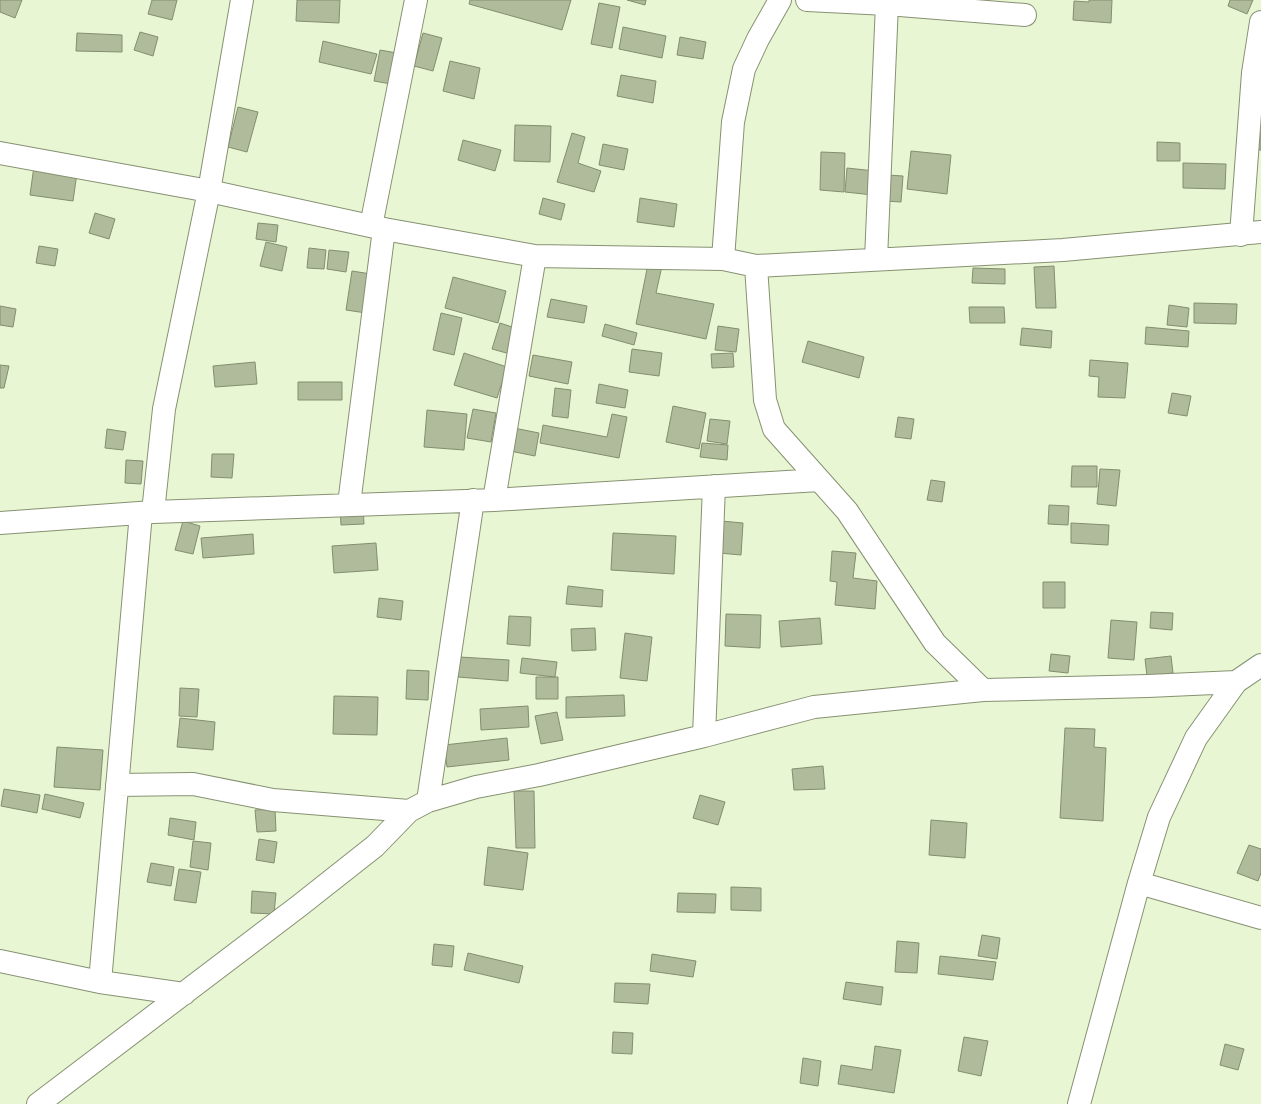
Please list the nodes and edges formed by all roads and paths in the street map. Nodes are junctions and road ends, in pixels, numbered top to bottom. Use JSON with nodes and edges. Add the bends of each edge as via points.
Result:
{"nodes":[{"id":1,"x":242,"y":0,"type":"edge"},
{"id":2,"x":416,"y":0,"type":"edge"},
{"id":3,"x":780,"y":0,"type":"edge"},
{"id":4,"x":807,"y":0,"type":"edge"},
{"id":5,"x":887,"y":4,"type":"junction"},
{"id":6,"x":1025,"y":15,"type":"dead end"},
{"id":7,"x":1261,"y":22,"type":"edge"},
{"id":8,"x":0,"y":152,"type":"edge"},
{"id":9,"x":209,"y":191,"type":"junction"},
{"id":10,"x":378,"y":227,"type":"junction"},
{"id":11,"x":1251,"y":233,"type":"edge"},
{"id":12,"x":535,"y":256,"type":"junction"},
{"id":13,"x":723,"y":259,"type":"junction"},
{"id":14,"x":876,"y":259,"type":"junction"},
{"id":15,"x":756,"y":266,"type":"junction"},
{"id":16,"x":819,"y":480,"type":"junction"},
{"id":17,"x":714,"y":486,"type":"junction"},
{"id":18,"x":484,"y":500,"type":"junction"},
{"id":19,"x":349,"y":504,"type":"junction"},
{"id":20,"x":147,"y":513,"type":"junction"},
{"id":21,"x":0,"y":523,"type":"edge"},
{"id":22,"x":1261,"y":665,"type":"edge"},
{"id":23,"x":1236,"y":682,"type":"junction"},
{"id":24,"x":983,"y":690,"type":"junction"},
{"id":25,"x":704,"y":736,"type":"junction"},
{"id":26,"x":117,"y":785,"type":"junction"},
{"id":27,"x":428,"y":801,"type":"junction"},
{"id":28,"x":409,"y":811,"type":"junction"},
{"id":29,"x":1139,"y":883,"type":"junction"},
{"id":30,"x":1261,"y":918,"type":"edge"},
{"id":31,"x":0,"y":961,"type":"edge"},
{"id":32,"x":100,"y":982,"type":"junction"},
{"id":33,"x":184,"y":994,"type":"junction"},
{"id":34,"x":38,"y":1104,"type":"edge"},
{"id":35,"x":1079,"y":1104,"type":"edge"}],
"edges":[{"from":1,"to":9,"type":"street"},
{"from":2,"to":10,"type":"street"},
{"from":3,"to":13,"type":"street","via":[[744,69],[733,122]]},
{"from":4,"to":5,"type":"street"},
{"from":5,"to":6,"type":"street"},
{"from":5,"to":14,"type":"street"},
{"from":7,"to":11,"type":"street","via":[[1253,73]]},
{"from":8,"to":9,"type":"street"},
{"from":9,"to":10,"type":"street"},
{"from":9,"to":20,"type":"street","via":[[164,409]]},
{"from":10,"to":12,"type":"street"},
{"from":10,"to":19,"type":"street"},
{"from":11,"to":14,"type":"street","via":[[1063,250]]},
{"from":12,"to":13,"type":"street"},
{"from":12,"to":18,"type":"street"},
{"from":13,"to":15,"type":"street"},
{"from":14,"to":15,"type":"street"},
{"from":15,"to":16,"type":"street","via":[[765,400],[774,429]]},
{"from":16,"to":17,"type":"street"},
{"from":16,"to":24,"type":"street","via":[[861,529],[872,550],[935,643]]},
{"from":17,"to":18,"type":"street"},
{"from":17,"to":25,"type":"street"},
{"from":18,"to":19,"type":"street"},
{"from":18,"to":27,"type":"street"},
{"from":19,"to":20,"type":"street"},
{"from":20,"to":21,"type":"street"},
{"from":20,"to":26,"type":"street"},
{"from":22,"to":23,"type":"street"},
{"from":23,"to":24,"type":"street"},
{"from":23,"to":29,"type":"street","via":[[1196,738],[1159,817]]},
{"from":24,"to":25,"type":"street","via":[[814,707]]},
{"from":25,"to":27,"type":"street","via":[[539,775],[476,787]]},
{"from":26,"to":28,"type":"street","via":[[193,784],[273,800]]},
{"from":26,"to":32,"type":"street"},
{"from":27,"to":28,"type":"street"},
{"from":28,"to":33,"type":"street","via":[[375,846]]},
{"from":29,"to":30,"type":"street"},
{"from":29,"to":35,"type":"street"},
{"from":31,"to":32,"type":"street"},
{"from":32,"to":33,"type":"street"},
{"from":33,"to":34,"type":"street"}]}
